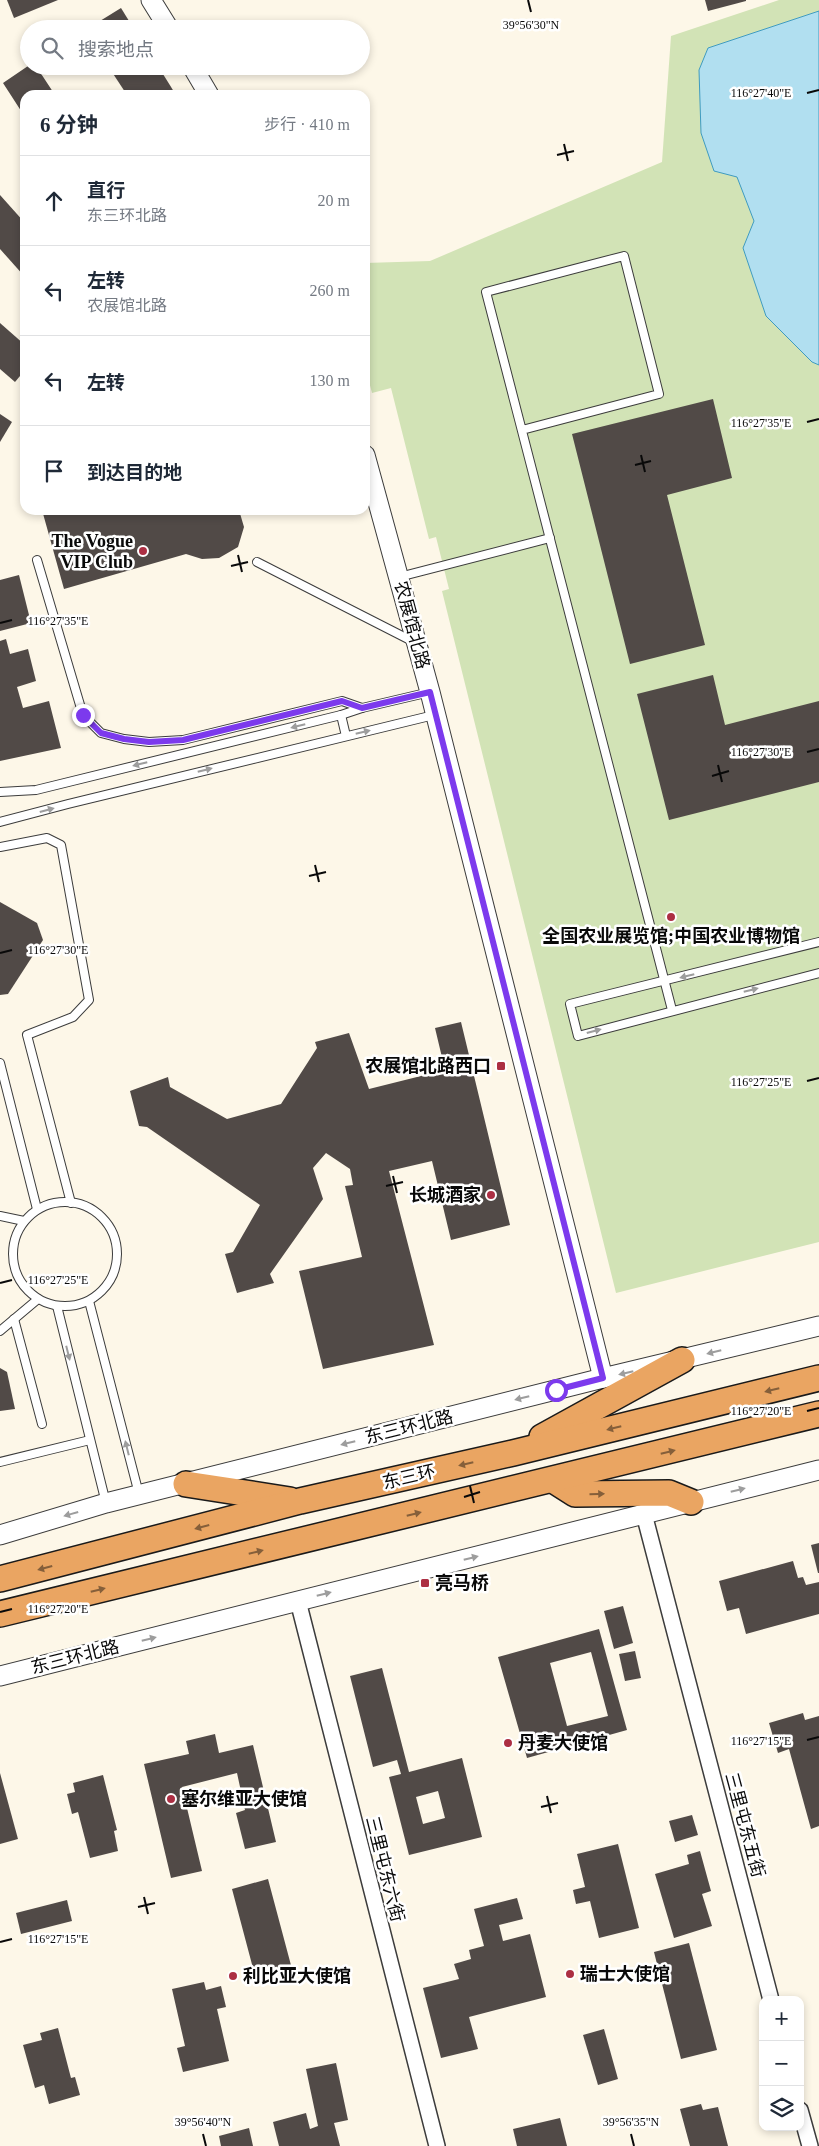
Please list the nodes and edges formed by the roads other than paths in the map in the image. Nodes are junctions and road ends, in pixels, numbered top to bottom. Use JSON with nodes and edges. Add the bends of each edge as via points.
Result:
{"nodes":[{"id":1,"x":151,"y":0,"type":"edge"},
{"id":2,"x":163,"y":20,"type":"edge"},
{"id":3,"x":198,"y":75,"type":"edge"},
{"id":4,"x":207,"y":90,"type":"edge"},
{"id":5,"x":522,"y":430,"type":"junction"},
{"id":6,"x":370,"y":473,"type":"edge"},
{"id":7,"x":550,"y":538,"type":"junction"},
{"id":8,"x":37,"y":560,"type":"dead end"},
{"id":9,"x":257,"y":562,"type":"dead end"},
{"id":10,"x":399,"y":577,"type":"junction"},
{"id":11,"x":416,"y":643,"type":"junction"},
{"id":12,"x":430,"y":692,"type":"junction"},
{"id":13,"x":362,"y":708,"type":"junction"},
{"id":14,"x":341,"y":715,"type":"junction"},
{"id":15,"x":434,"y":715,"type":"junction"},
{"id":16,"x":346,"y":736,"type":"junction"},
{"id":17,"x":0,"y":792,"type":"edge"},
{"id":18,"x":0,"y":822,"type":"edge"},
{"id":19,"x":0,"y":847,"type":"edge"},
{"id":20,"x":819,"y":942,"type":"edge"},
{"id":21,"x":819,"y":973,"type":"edge"},
{"id":22,"x":665,"y":982,"type":"junction"},
{"id":23,"x":672,"y":1010,"type":"junction"},
{"id":24,"x":0,"y":1063,"type":"edge"},
{"id":25,"x":71,"y":1202,"type":"junction"},
{"id":26,"x":37,"y":1209,"type":"junction"},
{"id":27,"x":0,"y":1216,"type":"edge"},
{"id":28,"x":24,"y":1221,"type":"junction"},
{"id":29,"x":38,"y":1299,"type":"junction"},
{"id":30,"x":89,"y":1301,"type":"junction"},
{"id":31,"x":56,"y":1306,"type":"junction"},
{"id":32,"x":14,"y":1319,"type":"junction"},
{"id":33,"x":819,"y":1326,"type":"edge"},
{"id":34,"x":0,"y":1331,"type":"edge"},
{"id":35,"x":682,"y":1360,"type":"junction"},
{"id":36,"x":603,"y":1378,"type":"junction"},
{"id":37,"x":819,"y":1378,"type":"edge"},
{"id":38,"x":819,"y":1414,"type":"edge"},
{"id":39,"x":42,"y":1424,"type":"dead end"},
{"id":40,"x":90,"y":1440,"type":"junction"},
{"id":41,"x":513,"y":1453,"type":"junction"},
{"id":42,"x":0,"y":1462,"type":"edge"},
{"id":43,"x":819,"y":1470,"type":"edge"},
{"id":44,"x":553,"y":1480,"type":"junction"},
{"id":45,"x":186,"y":1484,"type":"junction"},
{"id":46,"x":139,"y":1496,"type":"junction"},
{"id":47,"x":300,"y":1501,"type":"junction"},
{"id":48,"x":691,"y":1502,"type":"junction"},
{"id":49,"x":106,"y":1503,"type":"junction"},
{"id":50,"x":644,"y":1514,"type":"junction"},
{"id":51,"x":0,"y":1535,"type":"edge"},
{"id":52,"x":0,"y":1579,"type":"edge"},
{"id":53,"x":298,"y":1601,"type":"junction"},
{"id":54,"x":0,"y":1614,"type":"edge"},
{"id":55,"x":0,"y":1676,"type":"edge"},
{"id":56,"x":770,"y":1996,"type":"edge"},
{"id":57,"x":804,"y":2115,"type":"edge"},
{"id":58,"x":812,"y":2126,"type":"edge"},
{"id":59,"x":437,"y":2146,"type":"edge"},
{"id":60,"x":810,"y":2146,"type":"edge"}],
"edges":[{"from":1,"to":2,"type":"street"},
{"from":3,"to":4,"type":"street"},
{"from":5,"to":5,"type":"lane","via":[[659,394],[624,256],[486,292]]},
{"from":5,"to":7,"type":"lane"},
{"from":6,"to":10,"type":"street","name":"农展馆北路"},
{"from":7,"to":10,"type":"lane"},
{"from":7,"to":22,"type":"lane"},
{"from":8,"to":13,"type":"lane","via":[[83,715],[101,733],[149,742],[183,740],[342,701]]},
{"from":9,"to":11,"type":"lane"},
{"from":10,"to":11,"type":"street","name":"农展馆北路"},
{"from":11,"to":12,"type":"street","name":"农展馆北路"},
{"from":12,"to":13,"type":"lane"},
{"from":12,"to":15,"type":"street","name":"农展馆北路"},
{"from":13,"to":14,"type":"lane"},
{"from":14,"to":16,"type":"lane"},
{"from":14,"to":17,"type":"lane","one_way":true,"via":[[36,790]]},
{"from":16,"to":15,"type":"lane","one_way":true},
{"from":15,"to":36,"type":"street","name":"农展馆北路"},
{"from":18,"to":16,"type":"lane","one_way":true},
{"from":19,"to":25,"type":"lane","via":[[47,838],[61,845],[89,1000],[73,1017],[27,1035]]},
{"from":20,"to":22,"type":"lane","one_way":true},
{"from":23,"to":21,"type":"lane","one_way":true},
{"from":22,"to":23,"type":"lane"},
{"from":22,"to":23,"type":"lane","one_way":true,"via":[[570,1004],[578,1036]]},
{"from":24,"to":26,"type":"lane"},
{"from":25,"to":26,"type":"lane","via":[[54,1202]]},
{"from":25,"to":30,"type":"lane","via":[[87,1206],[102,1216],[114,1236],[118,1254],[110,1282]]},
{"from":26,"to":28,"type":"lane"},
{"from":27,"to":28,"type":"lane"},
{"from":28,"to":29,"type":"lane","via":[[16,1237],[14,1262],[19,1279]]},
{"from":29,"to":31,"type":"lane"},
{"from":29,"to":32,"type":"lane"},
{"from":30,"to":31,"type":"lane"},
{"from":46,"to":30,"type":"lane","one_way":true},
{"from":31,"to":40,"type":"lane","one_way":true},
{"from":32,"to":34,"type":"lane"},
{"from":32,"to":39,"type":"lane"},
{"from":33,"to":35,"type":"street","name":"东三环北路","one_way":true},
{"from":35,"to":36,"type":"street","name":"东三环北路","one_way":true},
{"from":35,"to":41,"type":"highway"},
{"from":36,"to":45,"type":"street","name":"东三环北路","one_way":true},
{"from":37,"to":41,"type":"highway","name":"东三环","one_way":true},
{"from":44,"to":38,"type":"highway","name":"东三环","one_way":true},
{"from":40,"to":42,"type":"lane"},
{"from":40,"to":49,"type":"lane"},
{"from":41,"to":47,"type":"highway","name":"东三环","one_way":true},
{"from":48,"to":43,"type":"street","name":"东三环北路","one_way":true},
{"from":44,"to":48,"type":"highway","one_way":true,"via":[[575,1494],[669,1493]]},
{"from":54,"to":44,"type":"highway","name":"东三环","one_way":true},
{"from":45,"to":46,"type":"street","name":"东三环北路"},
{"from":45,"to":47,"type":"highway"},
{"from":46,"to":49,"type":"street","name":"东三环北路"},
{"from":47,"to":52,"type":"highway","name":"东三环","one_way":true},
{"from":48,"to":50,"type":"street","name":"东三环北路"},
{"from":49,"to":51,"type":"street","name":"东三环北路","one_way":true},
{"from":53,"to":50,"type":"street","name":"东三环北路","one_way":true},
{"from":50,"to":56,"type":"street","name":"三里屯东五街"},
{"from":55,"to":53,"type":"street","name":"东三环北路","one_way":true},
{"from":53,"to":59,"type":"street","name":"三里屯东六街"},
{"from":57,"to":58,"type":"street"},
{"from":58,"to":60,"type":"street"}]}
